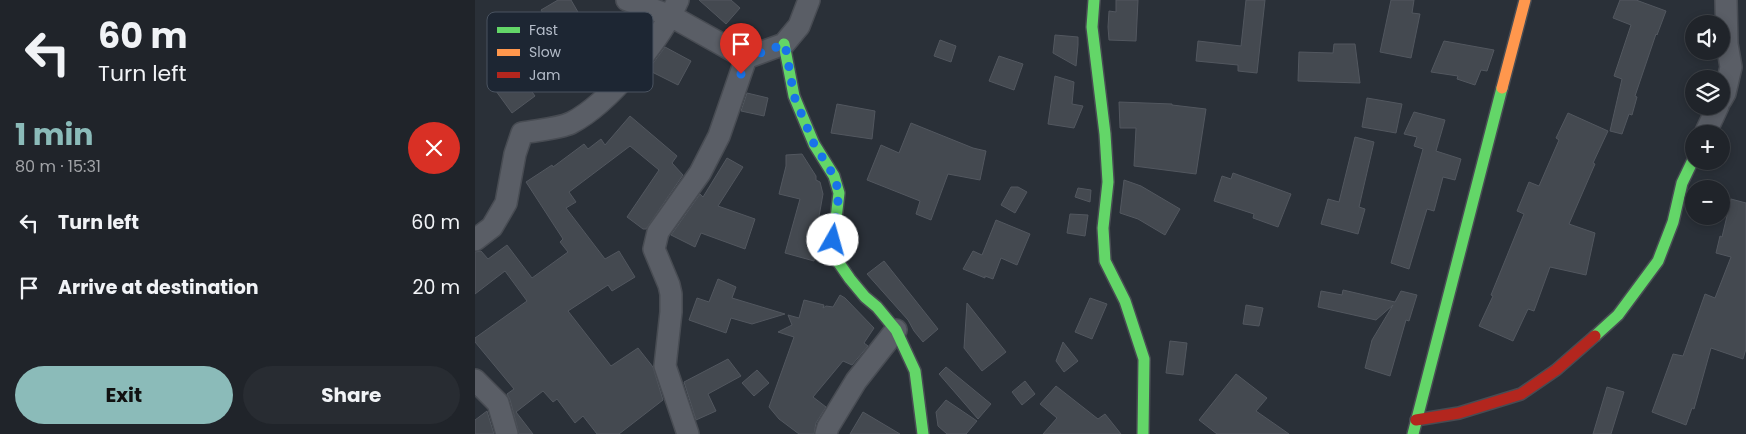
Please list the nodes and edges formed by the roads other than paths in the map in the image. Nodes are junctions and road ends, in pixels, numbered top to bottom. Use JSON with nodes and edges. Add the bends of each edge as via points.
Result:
{"nodes":[{"id":1,"x":627,"y":0,"type":"edge"},
{"id":2,"x":809,"y":0,"type":"edge"},
{"id":3,"x":1094,"y":0,"type":"edge"},
{"id":4,"x":1525,"y":0,"type":"edge"},
{"id":5,"x":1726,"y":0,"type":"edge"},
{"id":6,"x":675,"y":8,"type":"edge"},
{"id":7,"x":653,"y":40,"type":"edge"},
{"id":8,"x":785,"y":44,"type":"junction"},
{"id":9,"x":746,"y":58,"type":"junction"},
{"id":10,"x":1730,"y":72,"type":"edge"},
{"id":11,"x":612,"y":92,"type":"edge"},
{"id":12,"x":1689,"y":170,"type":"edge"},
{"id":13,"x":475,"y":240,"type":"edge"},
{"id":14,"x":896,"y":330,"type":"junction"},
{"id":15,"x":475,"y":380,"type":"edge"},
{"id":16,"x":1416,"y":420,"type":"junction"},
{"id":17,"x":507,"y":434,"type":"edge"},
{"id":18,"x":688,"y":434,"type":"edge"},
{"id":19,"x":826,"y":434,"type":"edge"},
{"id":20,"x":923,"y":434,"type":"edge"},
{"id":21,"x":1143,"y":434,"type":"edge"},
{"id":22,"x":1413,"y":434,"type":"edge"}],
"edges":[{"from":1,"to":6,"type":"street"},
{"from":2,"to":8,"type":"street","via":[[799,26]]},
{"from":3,"to":21,"type":"street","via":[[1092,27],[1108,182],[1103,228],[1105,261],[1125,301],[1144,359]]},
{"from":4,"to":16,"type":"street"},
{"from":5,"to":10,"type":"street"},
{"from":6,"to":7,"type":"street"},
{"from":6,"to":9,"type":"street"},
{"from":8,"to":9,"type":"street"},
{"from":8,"to":14,"type":"street","via":[[794,96],[814,144],[834,176],[839,193],[832,253],[850,279]]},
{"from":9,"to":18,"type":"street","via":[[719,136],[700,173],[658,232],[655,242],[654,249],[671,294],[665,366]]},
{"from":11,"to":13,"type":"street","via":[[570,123],[522,133],[506,202],[492,226]]},
{"from":12,"to":16,"type":"street","via":[[1658,261],[1618,315],[1556,370],[1521,394],[1459,413]]},
{"from":14,"to":19,"type":"street","via":[[856,380]]},
{"from":14,"to":20,"type":"street","via":[[915,371]]},
{"from":15,"to":17,"type":"street","via":[[498,403]]},
{"from":16,"to":22,"type":"street"}]}
